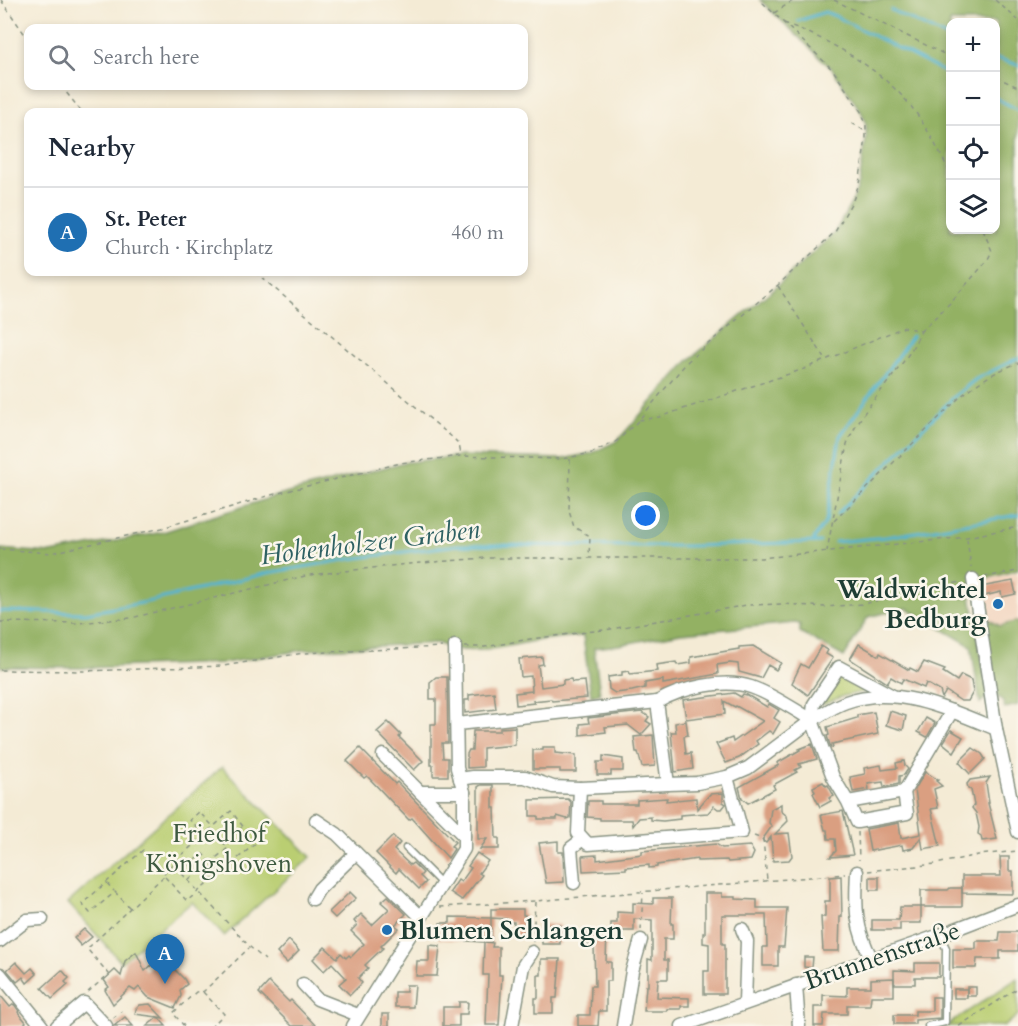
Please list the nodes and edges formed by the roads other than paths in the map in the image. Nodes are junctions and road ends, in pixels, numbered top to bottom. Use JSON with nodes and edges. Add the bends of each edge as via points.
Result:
{"nodes":[{"id":1,"x":973,"y":579,"type":"road end"},
{"id":2,"x":455,"y":646,"type":"road end"},
{"id":3,"x":897,"y":698,"type":"junction"},
{"id":4,"x":657,"y":702,"type":"junction"},
{"id":5,"x":952,"y":711,"type":"junction"},
{"id":6,"x":812,"y":720,"type":"junction"},
{"id":7,"x":458,"y":724,"type":"junction"},
{"id":8,"x":996,"y":729,"type":"junction"},
{"id":9,"x":383,"y":755,"type":"dead end"},
{"id":10,"x":727,"y":777,"type":"junction"},
{"id":11,"x":460,"y":779,"type":"junction"},
{"id":12,"x":668,"y":784,"type":"junction"},
{"id":13,"x":580,"y":788,"type":"junction"},
{"id":14,"x":420,"y":792,"type":"junction"},
{"id":15,"x":464,"y":792,"type":"junction"},
{"id":16,"x":904,"y":792,"type":"junction"},
{"id":17,"x":1014,"y":796,"type":"edge"},
{"id":18,"x":848,"y":802,"type":"junction"},
{"id":19,"x":316,"y":820,"type":"dead end"},
{"id":20,"x":1018,"y":832,"type":"edge"},
{"id":21,"x":464,"y":836,"type":"junction"},
{"id":22,"x":583,"y":838,"type":"junction"},
{"id":23,"x":406,"y":848,"type":"dead end"},
{"id":24,"x":356,"y":853,"type":"junction"},
{"id":25,"x":857,"y":873,"type":"road end"},
{"id":26,"x":574,"y":883,"type":"dead end"},
{"id":27,"x":442,"y":884,"type":"junction"},
{"id":28,"x":313,"y":899,"type":"dead end"},
{"id":29,"x":1018,"y":905,"type":"edge"},
{"id":30,"x":424,"y":913,"type":"junction"},
{"id":31,"x":42,"y":919,"type":"dead end"},
{"id":32,"x":742,"y":929,"type":"dead end"},
{"id":33,"x":940,"y":935,"type":"junction"},
{"id":34,"x":641,"y":940,"type":"road end"},
{"id":35,"x":0,"y":941,"type":"edge"},
{"id":36,"x":532,"y":952,"type":"road end"},
{"id":37,"x":872,"y":959,"type":"junction"},
{"id":38,"x":0,"y":974,"type":"edge"},
{"id":39,"x":303,"y":984,"type":"dead end"},
{"id":40,"x":796,"y":985,"type":"junction"},
{"id":41,"x":745,"y":1003,"type":"junction"},
{"id":42,"x":355,"y":1021,"type":"edge"},
{"id":43,"x":42,"y":1026,"type":"edge"},
{"id":44,"x":57,"y":1026,"type":"edge"},
{"id":45,"x":106,"y":1026,"type":"edge"},
{"id":46,"x":512,"y":1026,"type":"edge"},
{"id":47,"x":623,"y":1026,"type":"edge"},
{"id":48,"x":682,"y":1026,"type":"edge"},
{"id":49,"x":799,"y":1026,"type":"edge"},
{"id":50,"x":928,"y":1026,"type":"edge"}],
"edges":[{"from":1,"to":8,"type":"street"},
{"from":2,"to":7,"type":"street"},
{"from":3,"to":5,"type":"street"},
{"from":3,"to":6,"type":"street","via":[[846,702]]},
{"from":3,"to":6,"type":"street","via":[[839,667],[814,705]]},
{"from":4,"to":6,"type":"street","via":[[675,691],[738,684],[752,687]]},
{"from":4,"to":7,"type":"street"},
{"from":4,"to":12,"type":"street"},
{"from":5,"to":8,"type":"street"},
{"from":5,"to":16,"type":"street"},
{"from":6,"to":10,"type":"street","via":[[748,768]]},
{"from":6,"to":18,"type":"street","via":[[833,777]]},
{"from":7,"to":11,"type":"street"},
{"from":8,"to":17,"type":"street"},
{"from":9,"to":14,"type":"street"},
{"from":10,"to":12,"type":"street"},
{"from":10,"to":22,"type":"street","via":[[742,832],[588,844]]},
{"from":11,"to":13,"type":"street","via":[[525,777],[553,787]]},
{"from":11,"to":15,"type":"street"},
{"from":12,"to":13,"type":"street"},
{"from":13,"to":22,"type":"street","via":[[578,833]]},
{"from":14,"to":15,"type":"street"},
{"from":14,"to":21,"type":"street"},
{"from":15,"to":21,"type":"street"},
{"from":16,"to":18,"type":"street"},
{"from":16,"to":18,"type":"street","via":[[907,813],[857,822]]},
{"from":17,"to":20,"type":"street"},
{"from":19,"to":24,"type":"street"},
{"from":21,"to":27,"type":"street","via":[[464,849]]},
{"from":22,"to":26,"type":"street","via":[[571,848]]},
{"from":23,"to":27,"type":"lane"},
{"from":24,"to":28,"type":"street"},
{"from":24,"to":30,"type":"street","via":[[414,913]]},
{"from":25,"to":37,"type":"street","via":[[858,927]]},
{"from":27,"to":30,"type":"street"},
{"from":29,"to":33,"type":"street","name":"Brunnenstraße"},
{"from":30,"to":42,"type":"street"},
{"from":31,"to":35,"type":"street","via":[[27,920]]},
{"from":32,"to":41,"type":"street","via":[[747,941]]},
{"from":33,"to":37,"type":"street","name":"Brunnenstraße"},
{"from":33,"to":50,"type":"lane","via":[[946,948],[945,1022]]},
{"from":34,"to":47,"type":"street"},
{"from":36,"to":46,"type":"street","via":[[523,966]]},
{"from":37,"to":40,"type":"street","name":"Brunnenstraße"},
{"from":38,"to":43,"type":"street"},
{"from":39,"to":42,"type":"street","via":[[317,999]]},
{"from":40,"to":41,"type":"street","name":"Brunnenstraße"},
{"from":40,"to":49,"type":"street"},
{"from":41,"to":48,"type":"street","name":"Brunnenstraße"},
{"from":44,"to":45,"type":"street","via":[[84,1003]]}]}
